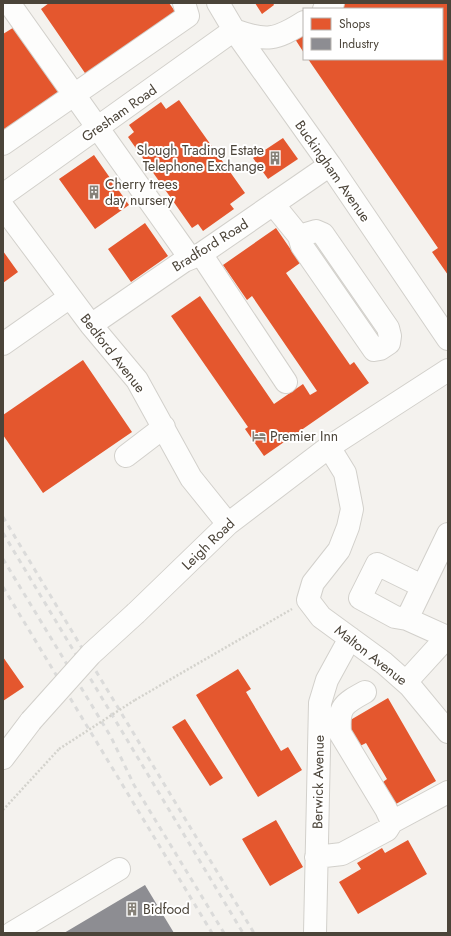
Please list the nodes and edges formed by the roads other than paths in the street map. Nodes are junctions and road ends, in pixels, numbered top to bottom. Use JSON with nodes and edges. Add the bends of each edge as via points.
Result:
{"nodes":[{"id":1,"x":9,"y":3,"type":"edge"},
{"id":2,"x":184,"y":3,"type":"edge"},
{"id":3,"x":218,"y":3,"type":"edge"},
{"id":4,"x":303,"y":23,"type":"edge"},
{"id":5,"x":234,"y":30,"type":"junction"},
{"id":6,"x":73,"y":95,"type":"junction"},
{"id":7,"x":96,"y":128,"type":"junction"},
{"id":8,"x":3,"y":144,"type":"edge"},
{"id":9,"x":330,"y":165,"type":"junction"},
{"id":10,"x":3,"y":194,"type":"edge"},
{"id":11,"x":273,"y":204,"type":"junction"},
{"id":12,"x":3,"y":207,"type":"edge"},
{"id":13,"x":299,"y":236,"type":"junction"},
{"id":14,"x":196,"y":256,"type":"junction"},
{"id":15,"x":70,"y":297,"type":"junction"},
{"id":16,"x":92,"y":325,"type":"junction"},
{"id":17,"x":448,"y":339,"type":"edge"},
{"id":18,"x":3,"y":344,"type":"edge"},
{"id":19,"x":448,"y":370,"type":"edge"},
{"id":20,"x":286,"y":382,"type":"dead end"},
{"id":21,"x":164,"y":427,"type":"junction"},
{"id":22,"x":329,"y":447,"type":"junction"},
{"id":23,"x":126,"y":456,"type":"dead end"},
{"id":24,"x":228,"y":524,"type":"junction"},
{"id":25,"x":448,"y":534,"type":"edge"},
{"id":26,"x":422,"y":586,"type":"junction"},
{"id":27,"x":406,"y":619,"type":"junction"},
{"id":28,"x":350,"y":638,"type":"junction"},
{"id":29,"x":406,"y":682,"type":"junction"},
{"id":30,"x":365,"y":692,"type":"dead end"},
{"id":31,"x":448,"y":732,"type":"edge"},
{"id":32,"x":3,"y":758,"type":"edge"},
{"id":33,"x":448,"y":792,"type":"edge"},
{"id":34,"x":392,"y":822,"type":"junction"},
{"id":35,"x":316,"y":857,"type":"junction"},
{"id":36,"x":118,"y":868,"type":"dead end"},
{"id":37,"x":12,"y":933,"type":"edge"},
{"id":38,"x":315,"y":933,"type":"edge"}],
"edges":[{"from":1,"to":6,"type":"street"},
{"from":2,"to":6,"type":"street","via":[[188,16]]},
{"from":3,"to":5,"type":"street","name":"Buckingham Avenue"},
{"from":4,"to":5,"type":"street","via":[[272,39],[252,37]]},
{"from":5,"to":7,"type":"street","name":"Gresham Road"},
{"from":5,"to":9,"type":"street","name":"Buckingham Avenue"},
{"from":6,"to":7,"type":"street"},
{"from":6,"to":8,"type":"street"},
{"from":7,"to":10,"type":"street","name":"Gresham Road"},
{"from":7,"to":14,"type":"street"},
{"from":9,"to":11,"type":"street","name":"Bradford Road"},
{"from":9,"to":17,"type":"street","name":"Buckingham Avenue"},
{"from":11,"to":13,"type":"street"},
{"from":11,"to":14,"type":"street","name":"Bradford Road"},
{"from":12,"to":15,"type":"street","name":"Bedford Avenue"},
{"from":13,"to":13,"type":"street","via":[[316,231],[323,234],[388,328],[389,342],[374,350],[302,246]]},
{"from":14,"to":16,"type":"street","name":"Bradford Road"},
{"from":14,"to":20,"type":"street"},
{"from":15,"to":16,"type":"street","name":"Bedford Avenue"},
{"from":15,"to":18,"type":"street"},
{"from":16,"to":21,"type":"street","name":"Bedford Avenue","via":[[137,380]]},
{"from":19,"to":22,"type":"street","name":"Leigh Road"},
{"from":21,"to":23,"type":"street"},
{"from":21,"to":24,"type":"street","name":"Bedford Avenue","via":[[191,478]]},
{"from":22,"to":24,"type":"street","name":"Leigh Road"},
{"from":22,"to":28,"type":"street","name":"Malton Avenue","via":[[345,473],[352,509],[339,550],[313,583],[308,600],[321,617]]},
{"from":24,"to":32,"type":"street","name":"Leigh Road","bridge":true,"via":[[91,654],[31,720]]},
{"from":25,"to":26,"type":"street"},
{"from":26,"to":27,"type":"street"},
{"from":26,"to":27,"type":"street","via":[[377,564],[360,598],[395,617]]},
{"from":27,"to":29,"type":"street","via":[[446,637]]},
{"from":28,"to":29,"type":"street","name":"Malton Avenue"},
{"from":28,"to":35,"type":"street","name":"Berwick Avenue","via":[[327,680],[320,704]]},
{"from":29,"to":31,"type":"street","name":"Malton Avenue"},
{"from":30,"to":34,"type":"street","via":[[346,702],[339,721],[340,733]]},
{"from":33,"to":34,"type":"street"},
{"from":34,"to":35,"type":"street","via":[[387,830],[342,854]]},
{"from":35,"to":38,"type":"street","name":"Berwick Avenue"},
{"from":36,"to":37,"type":"street"}]}
